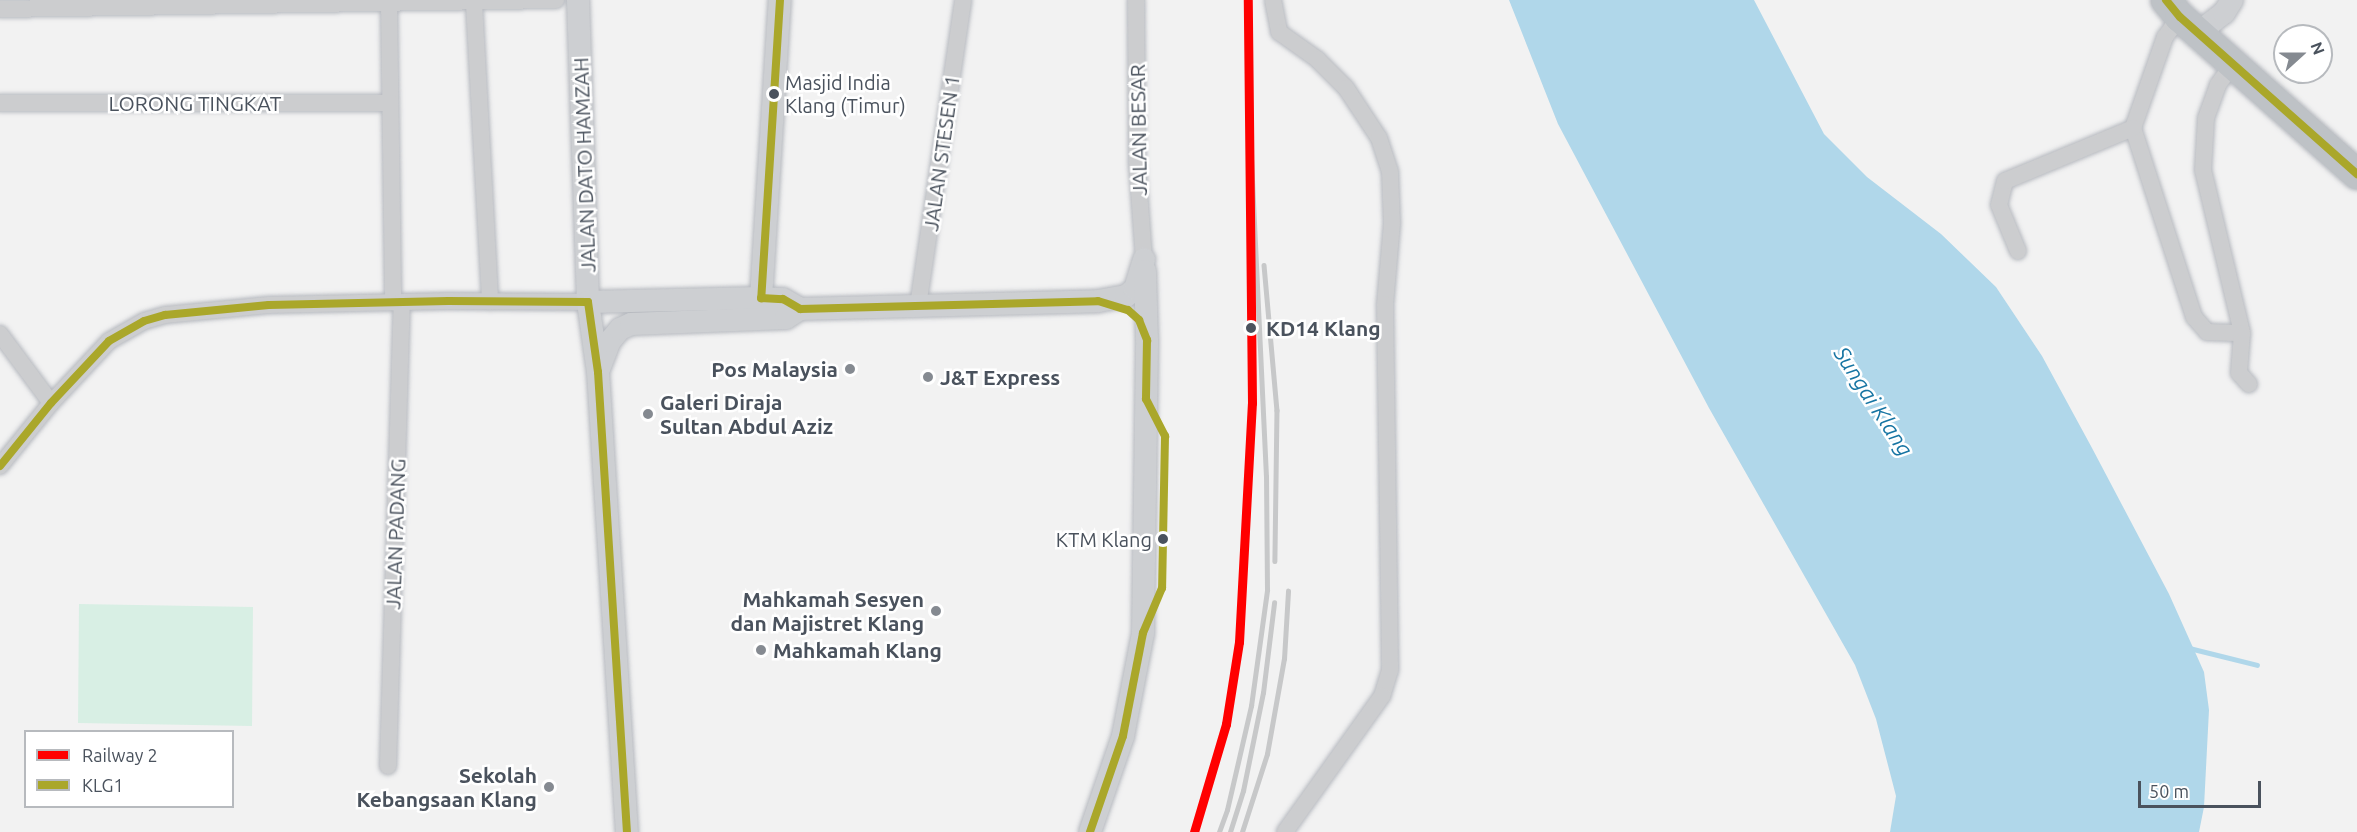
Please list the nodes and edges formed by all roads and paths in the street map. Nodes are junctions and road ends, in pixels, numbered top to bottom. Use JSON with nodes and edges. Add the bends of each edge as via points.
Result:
{"nodes":[{"id":1,"x":556,"y":0,"type":"edge"},
{"id":2,"x":578,"y":0,"type":"edge"},
{"id":3,"x":780,"y":0,"type":"edge"},
{"id":4,"x":963,"y":0,"type":"edge"},
{"id":5,"x":1136,"y":0,"type":"edge"},
{"id":6,"x":1273,"y":0,"type":"edge"},
{"id":7,"x":2232,"y":0,"type":"edge"},
{"id":8,"x":389,"y":3,"type":"junction"},
{"id":9,"x":474,"y":3,"type":"junction"},
{"id":10,"x":0,"y":9,"type":"edge"},
{"id":11,"x":2181,"y":17,"type":"edge"},
{"id":12,"x":2233,"y":64,"type":"junction"},
{"id":13,"x":0,"y":103,"type":"edge"},
{"id":14,"x":390,"y":103,"type":"junction"},
{"id":15,"x":2133,"y":128,"type":"junction"},
{"id":16,"x":2357,"y":174,"type":"edge"},
{"id":17,"x":2018,"y":251,"type":"dead end"},
{"id":18,"x":1144,"y":259,"type":"junction"},
{"id":19,"x":761,"y":298,"type":"junction"},
{"id":20,"x":1098,"y":301,"type":"junction"},
{"id":21,"x":398,"y":302,"type":"junction"},
{"id":22,"x":490,"y":302,"type":"junction"},
{"id":23,"x":588,"y":302,"type":"junction"},
{"id":24,"x":918,"y":306,"type":"junction"},
{"id":25,"x":800,"y":309,"type":"junction"},
{"id":26,"x":2242,"y":333,"type":"junction"},
{"id":27,"x":0,"y":334,"type":"edge"},
{"id":28,"x":1147,"y":340,"type":"junction"},
{"id":29,"x":598,"y":372,"type":"junction"},
{"id":30,"x":2249,"y":384,"type":"dead end"},
{"id":31,"x":51,"y":403,"type":"junction"},
{"id":32,"x":0,"y":466,"type":"edge"},
{"id":33,"x":388,"y":766,"type":"dead end"},
{"id":34,"x":627,"y":832,"type":"edge"},
{"id":35,"x":1090,"y":832,"type":"edge"},
{"id":36,"x":1285,"y":832,"type":"edge"}],
"edges":[{"from":1,"to":9,"type":"street"},
{"from":2,"to":23,"type":"main road","name":"JALAN DATO HAMZAH"},
{"from":3,"to":19,"type":"main road"},
{"from":4,"to":24,"type":"street","name":"JALAN STESEN 1"},
{"from":5,"to":18,"type":"street","name":"JALAN BESAR","via":[[1137,180]]},
{"from":6,"to":36,"type":"street","via":[[1279,32],[1317,58],[1346,88],[1379,138],[1390,172],[1392,224],[1385,304],[1390,670],[1382,696]]},
{"from":7,"to":11,"type":"main road","via":[[2224,13]]},
{"from":8,"to":9,"type":"street"},
{"from":8,"to":10,"type":"street"},
{"from":8,"to":14,"type":"street"},
{"from":9,"to":22,"type":"street"},
{"from":11,"to":12,"type":"highway"},
{"from":11,"to":15,"type":"street","via":[[2165,37]]},
{"from":12,"to":16,"type":"highway"},
{"from":12,"to":26,"type":"street","via":[[2218,85],[2206,118],[2203,170]]},
{"from":13,"to":14,"type":"street","name":"LORONG TINGKAT"},
{"from":14,"to":21,"type":"street"},
{"from":15,"to":17,"type":"street","via":[[2005,181],[1999,206]]},
{"from":15,"to":26,"type":"street","via":[[2194,317],[2207,332]]},
{"from":18,"to":20,"type":"main road","via":[[1135,289],[1126,296]]},
{"from":18,"to":28,"type":"main road"},
{"from":19,"to":23,"type":"main road"},
{"from":19,"to":25,"type":"main road","via":[[783,299]]},
{"from":20,"to":24,"type":"main road"},
{"from":20,"to":28,"type":"main road","via":[[1135,313]]},
{"from":21,"to":22,"type":"street"},
{"from":21,"to":31,"type":"street","via":[[269,305],[165,315],[144,321],[109,341]]},
{"from":21,"to":33,"type":"street","name":"JALAN PADANG"},
{"from":22,"to":23,"type":"street"},
{"from":23,"to":29,"type":"main road","name":"JALAN DATO HAMZAH"},
{"from":24,"to":25,"type":"main road"},
{"from":25,"to":29,"type":"main road","via":[[786,318],[631,324],[620,329],[610,341]]},
{"from":26,"to":30,"type":"street","via":[[2239,373]]},
{"from":27,"to":31,"type":"street"},
{"from":28,"to":35,"type":"main road","via":[[1143,633],[1123,736]]},
{"from":29,"to":34,"type":"main road","name":"JALAN DATO HAMZAH"},
{"from":31,"to":32,"type":"street"}]}
